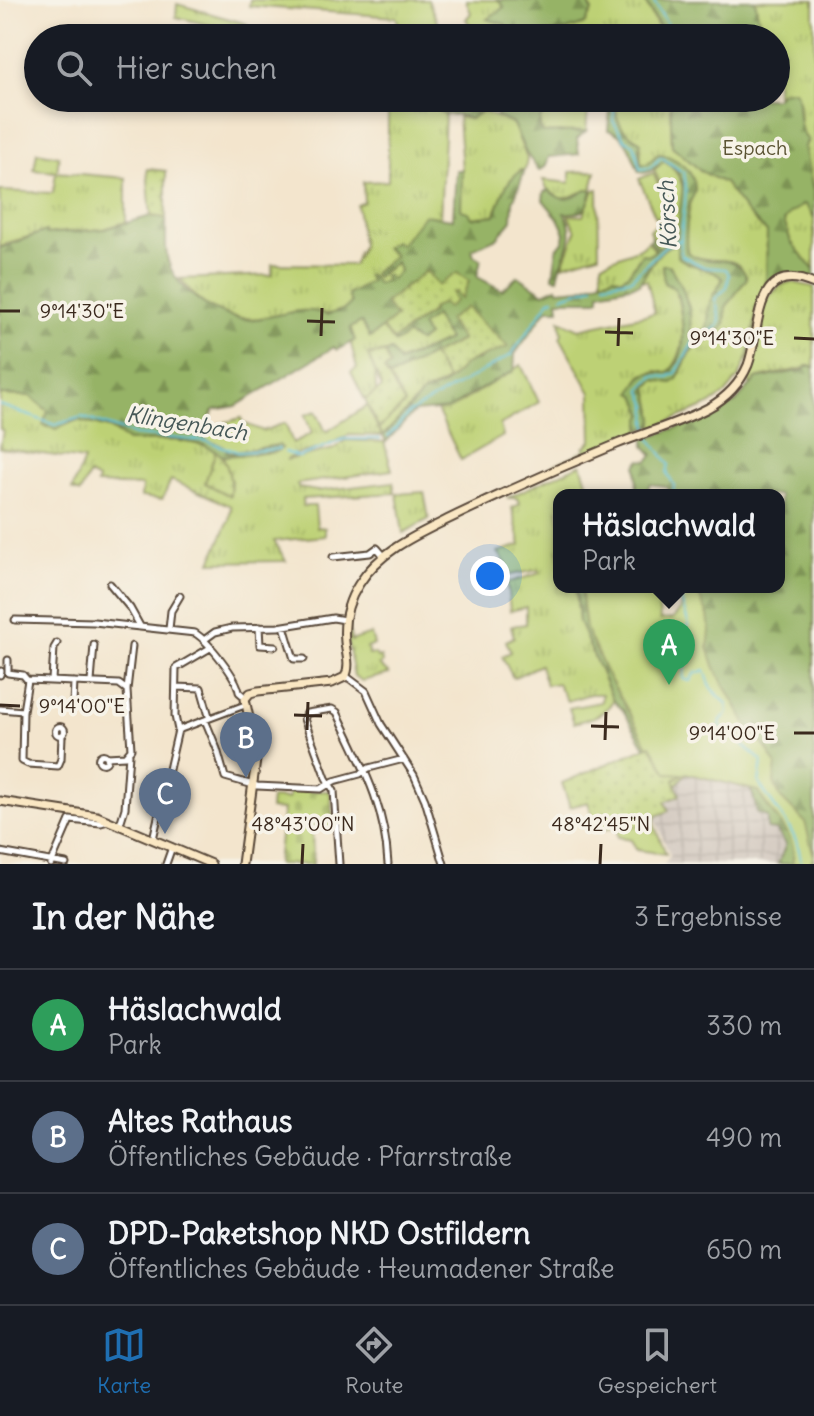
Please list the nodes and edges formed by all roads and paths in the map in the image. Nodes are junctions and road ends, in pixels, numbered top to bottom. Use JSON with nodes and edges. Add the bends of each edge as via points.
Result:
{"nodes":[{"id":1,"x":814,"y":284,"type":"edge"},
{"id":2,"x":370,"y":553,"type":"junction"},
{"id":3,"x":384,"y":556,"type":"junction"},
{"id":4,"x":333,"y":557,"type":"dead end"},
{"id":5,"x":373,"y":566,"type":"junction"},
{"id":6,"x":110,"y":584,"type":"dead end"},
{"id":7,"x":180,"y":596,"type":"dead end"},
{"id":8,"x":15,"y":620,"type":"dead end"},
{"id":9,"x":345,"y":620,"type":"junction"},
{"id":10,"x":140,"y":626,"type":"junction"},
{"id":11,"x":284,"y":626,"type":"junction"},
{"id":12,"x":259,"y":627,"type":"junction"},
{"id":13,"x":169,"y":629,"type":"junction"},
{"id":14,"x":204,"y":640,"type":"junction"},
{"id":15,"x":57,"y":643,"type":"dead end"},
{"id":16,"x":94,"y":645,"type":"dead end"},
{"id":17,"x":132,"y":646,"type":"dead end"},
{"id":18,"x":275,"y":646,"type":"dead end"},
{"id":19,"x":210,"y":648,"type":"junction"},
{"id":20,"x":304,"y":659,"type":"dead end"},
{"id":21,"x":8,"y":660,"type":"dead end"},
{"id":22,"x":346,"y":676,"type":"junction"},
{"id":23,"x":52,"y":680,"type":"junction"},
{"id":24,"x":28,"y":681,"type":"junction"},
{"id":25,"x":74,"y":682,"type":"junction"},
{"id":26,"x":91,"y":682,"type":"junction"},
{"id":27,"x":176,"y":687,"type":"junction"},
{"id":28,"x":127,"y":690,"type":"junction"},
{"id":29,"x":245,"y":701,"type":"junction"},
{"id":30,"x":73,"y":704,"type":"dead end"},
{"id":31,"x":0,"y":709,"type":"edge"},
{"id":32,"x":23,"y":711,"type":"junction"},
{"id":33,"x":207,"y":718,"type":"junction"},
{"id":34,"x":178,"y":730,"type":"junction"},
{"id":35,"x":62,"y":736,"type":"dead end"},
{"id":36,"x":129,"y":754,"type":"junction"},
{"id":37,"x":107,"y":757,"type":"dead end"},
{"id":38,"x":404,"y":759,"type":"junction"},
{"id":39,"x":366,"y":770,"type":"junction"},
{"id":40,"x":330,"y":783,"type":"junction"},
{"id":41,"x":254,"y":785,"type":"junction"},
{"id":42,"x":0,"y":801,"type":"edge"},
{"id":43,"x":109,"y":820,"type":"junction"},
{"id":44,"x":120,"y":824,"type":"junction"},
{"id":45,"x":153,"y":839,"type":"junction"},
{"id":46,"x":172,"y":847,"type":"junction"},
{"id":47,"x":0,"y":852,"type":"edge"},
{"id":48,"x":52,"y":862,"type":"edge"},
{"id":49,"x":66,"y":864,"type":"edge"},
{"id":50,"x":166,"y":864,"type":"edge"},
{"id":51,"x":211,"y":864,"type":"edge"},
{"id":52,"x":242,"y":864,"type":"edge"},
{"id":53,"x":339,"y":864,"type":"edge"},
{"id":54,"x":388,"y":864,"type":"edge"},
{"id":55,"x":444,"y":864,"type":"edge"}],
"edges":[{"from":1,"to":3,"type":"main road","via":[[789,280],[769,290],[760,304],[749,364],[735,387],[705,409],[511,490]]},
{"from":2,"to":3,"type":"street","via":[[377,548]]},
{"from":2,"to":4,"type":"street"},
{"from":2,"to":5,"type":"street"},
{"from":3,"to":5,"type":"main road"},
{"from":5,"to":9,"type":"main road","via":[[354,592]]},
{"from":6,"to":10,"type":"street"},
{"from":7,"to":13,"type":"street","via":[[170,613]]},
{"from":8,"to":10,"type":"street"},
{"from":9,"to":11,"type":"street"},
{"from":9,"to":22,"type":"main road"},
{"from":10,"to":13,"type":"street"},
{"from":11,"to":12,"type":"street"},
{"from":11,"to":20,"type":"street","via":[[294,659]]},
{"from":12,"to":14,"type":"street","via":[[229,628]]},
{"from":12,"to":18,"type":"street","via":[[260,645]]},
{"from":13,"to":14,"type":"street"},
{"from":14,"to":19,"type":"street"},
{"from":15,"to":23,"type":"street"},
{"from":16,"to":26,"type":"street"},
{"from":17,"to":28,"type":"street"},
{"from":19,"to":27,"type":"street","via":[[178,665]]},
{"from":19,"to":29,"type":"street"},
{"from":21,"to":24,"type":"street","via":[[8,673]]},
{"from":22,"to":29,"type":"main road","via":[[332,683],[254,692]]},
{"from":22,"to":38,"type":"street","via":[[366,691]]},
{"from":23,"to":24,"type":"street"},
{"from":23,"to":25,"type":"street"},
{"from":24,"to":32,"type":"street"},
{"from":25,"to":26,"type":"street"},
{"from":25,"to":30,"type":"street"},
{"from":26,"to":28,"type":"street","via":[[119,684]]},
{"from":27,"to":33,"type":"street","via":[[201,688]]},
{"from":27,"to":34,"type":"street"},
{"from":28,"to":36,"type":"street"},
{"from":29,"to":33,"type":"street"},
{"from":29,"to":41,"type":"main road","via":[[255,746]]},
{"from":31,"to":32,"type":"street"},
{"from":32,"to":35,"type":"street","via":[[25,764],[58,766]]},
{"from":33,"to":34,"type":"street"},
{"from":33,"to":41,"type":"street","via":[[225,777]]},
{"from":34,"to":45,"type":"street"},
{"from":36,"to":37,"type":"street"},
{"from":36,"to":44,"type":"street"},
{"from":38,"to":39,"type":"street"},
{"from":38,"to":55,"type":"street","via":[[425,800]]},
{"from":39,"to":40,"type":"street"},
{"from":39,"to":40,"type":"street","via":[[336,710],[315,711],[304,721]]},
{"from":39,"to":54,"type":"street","via":[[382,814]]},
{"from":40,"to":41,"type":"street","via":[[321,789]]},
{"from":40,"to":53,"type":"street"},
{"from":41,"to":52,"type":"main road"},
{"from":42,"to":43,"type":"main road"},
{"from":43,"to":44,"type":"main road"},
{"from":43,"to":48,"type":"street","via":[[70,820]]},
{"from":44,"to":45,"type":"main road"},
{"from":45,"to":46,"type":"main road"},
{"from":46,"to":50,"type":"street"},
{"from":46,"to":51,"type":"main road"},
{"from":47,"to":48,"type":"street"},
{"from":48,"to":49,"type":"street"}]}
